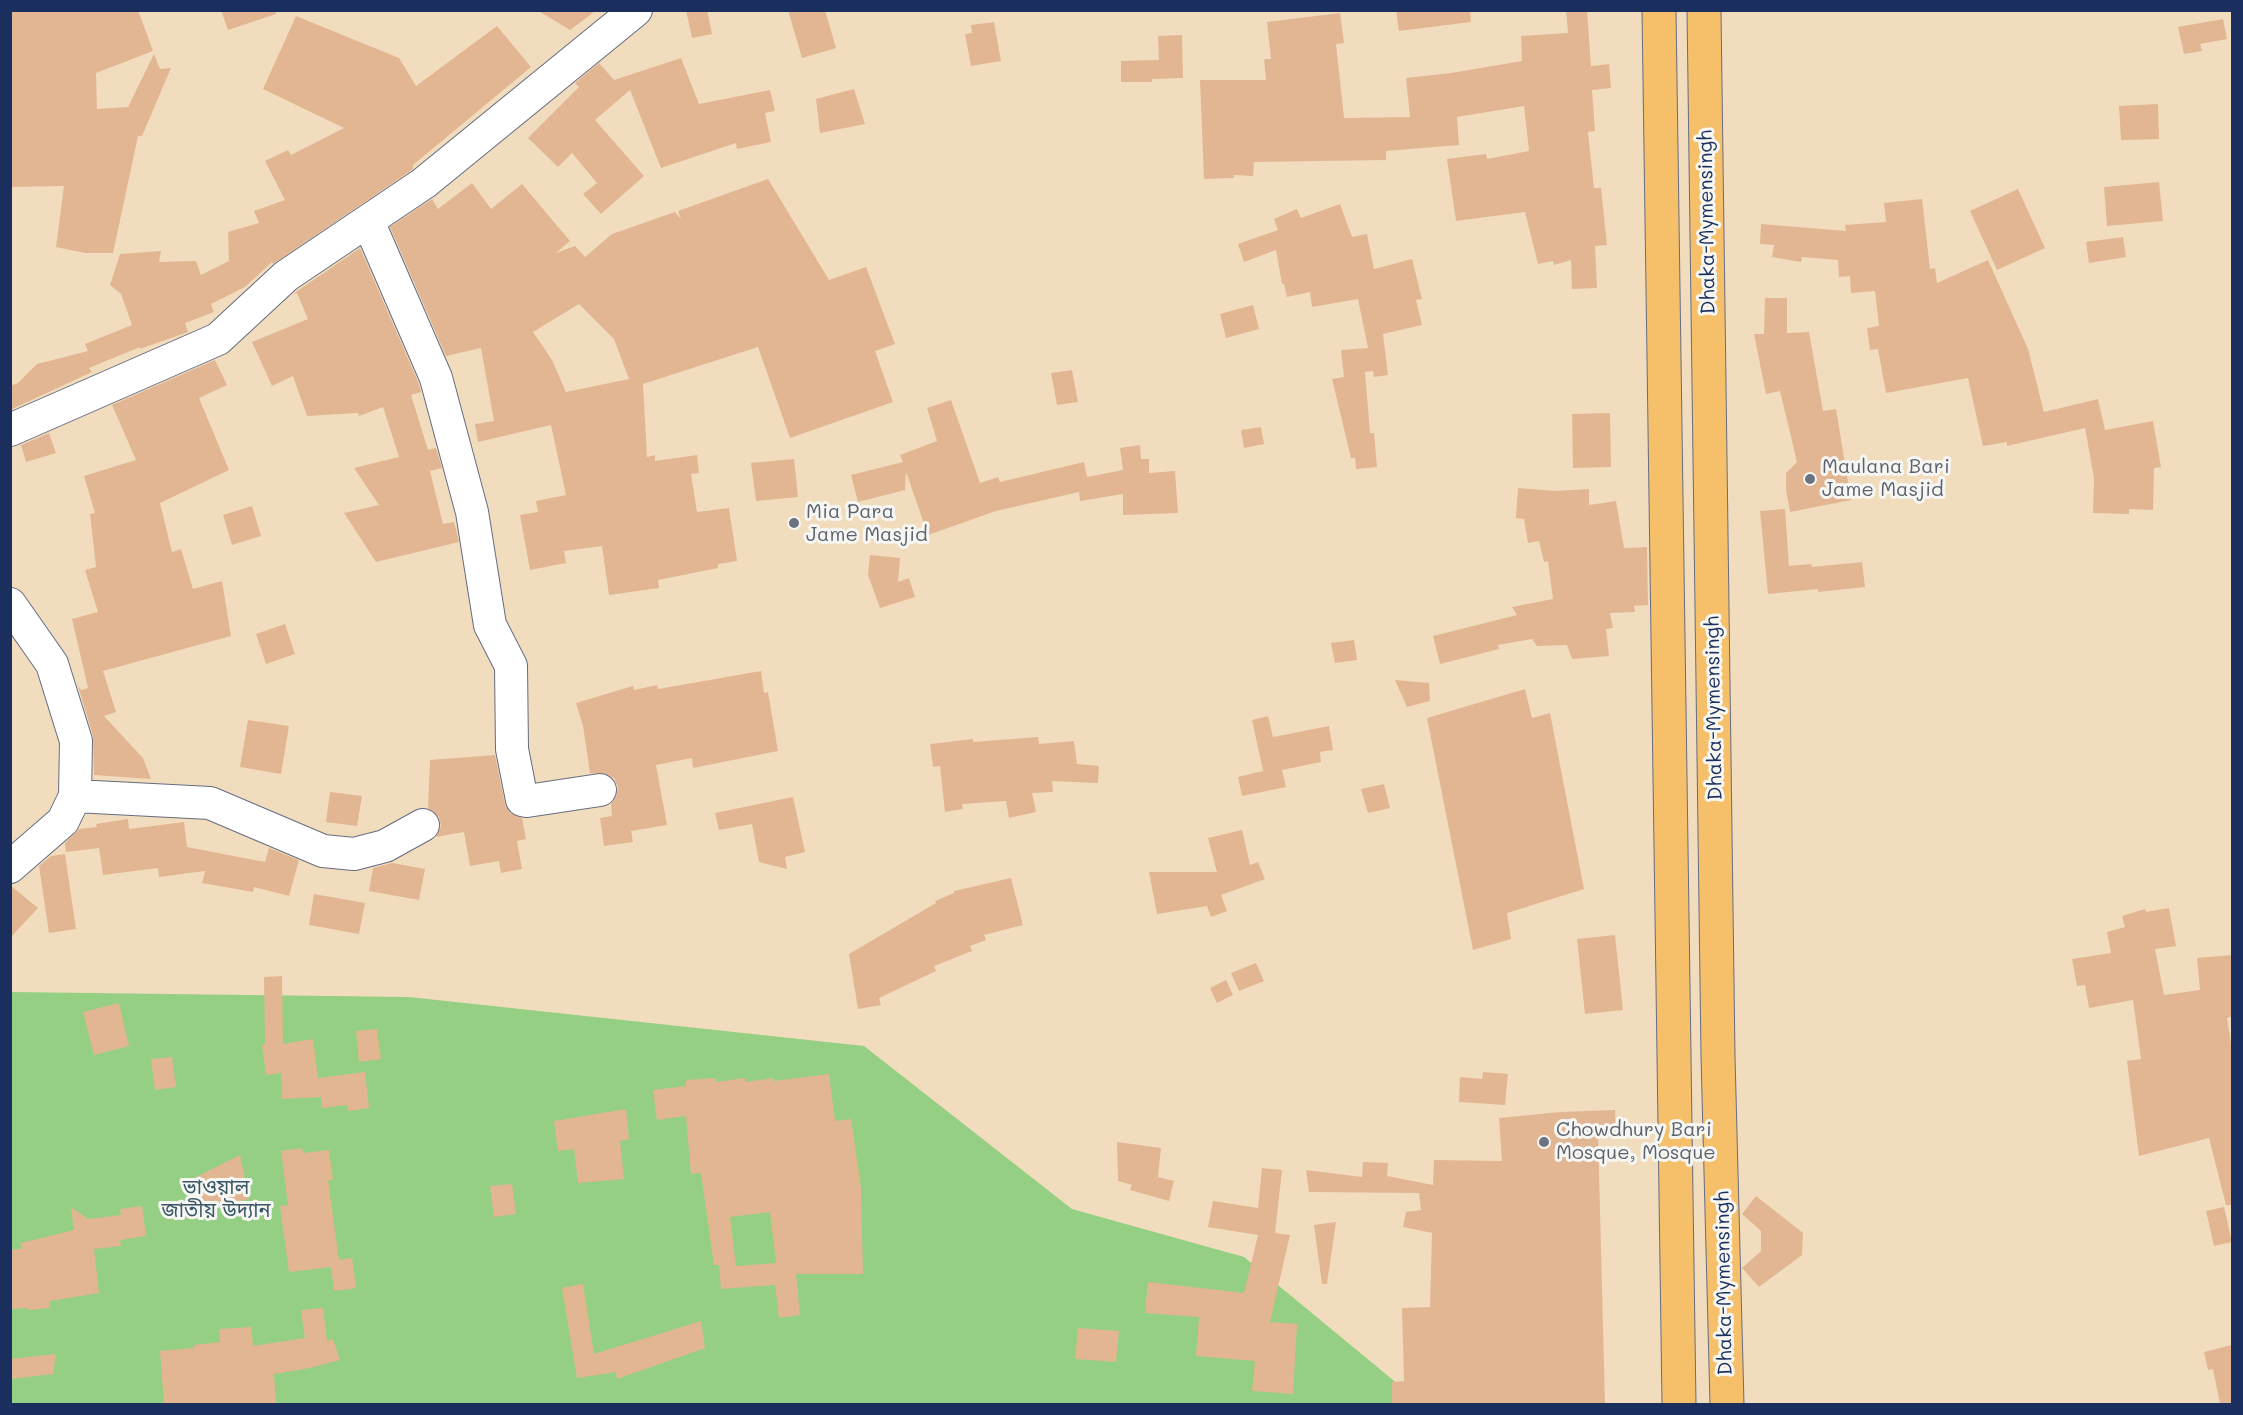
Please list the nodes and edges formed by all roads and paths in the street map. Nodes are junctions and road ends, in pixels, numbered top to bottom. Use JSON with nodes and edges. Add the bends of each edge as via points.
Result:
{"nodes":[{"id":1,"x":636,"y":10,"type":"edge"},
{"id":2,"x":1659,"y":10,"type":"edge"},
{"id":3,"x":1704,"y":10,"type":"edge"},
{"id":4,"x":368,"y":221,"type":"junction"},
{"id":5,"x":10,"y":430,"type":"edge"},
{"id":6,"x":10,"y":604,"type":"edge"},
{"id":7,"x":600,"y":790,"type":"dead end"},
{"id":8,"x":75,"y":796,"type":"junction"},
{"id":9,"x":423,"y":825,"type":"dead end"},
{"id":10,"x":10,"y":867,"type":"edge"},
{"id":11,"x":1679,"y":1404,"type":"edge"},
{"id":12,"x":1727,"y":1404,"type":"edge"}],
"edges":[{"from":1,"to":4,"type":"lane","via":[[424,183]]},
{"from":2,"to":11,"type":"highway"},
{"from":3,"to":12,"type":"highway","name":"Dhaka-Mymensingh","via":[[1718,1056]]},
{"from":4,"to":5,"type":"lane","via":[[286,276],[218,339]]},
{"from":4,"to":7,"type":"lane","via":[[439,389],[472,512],[490,625],[511,666],[512,749],[522,800]]},
{"from":6,"to":8,"type":"lane","via":[[52,664],[76,741]]},
{"from":8,"to":9,"type":"lane","via":[[210,803],[323,851],[354,854],[385,846]]},
{"from":8,"to":10,"type":"lane","via":[[63,820]]}]}
